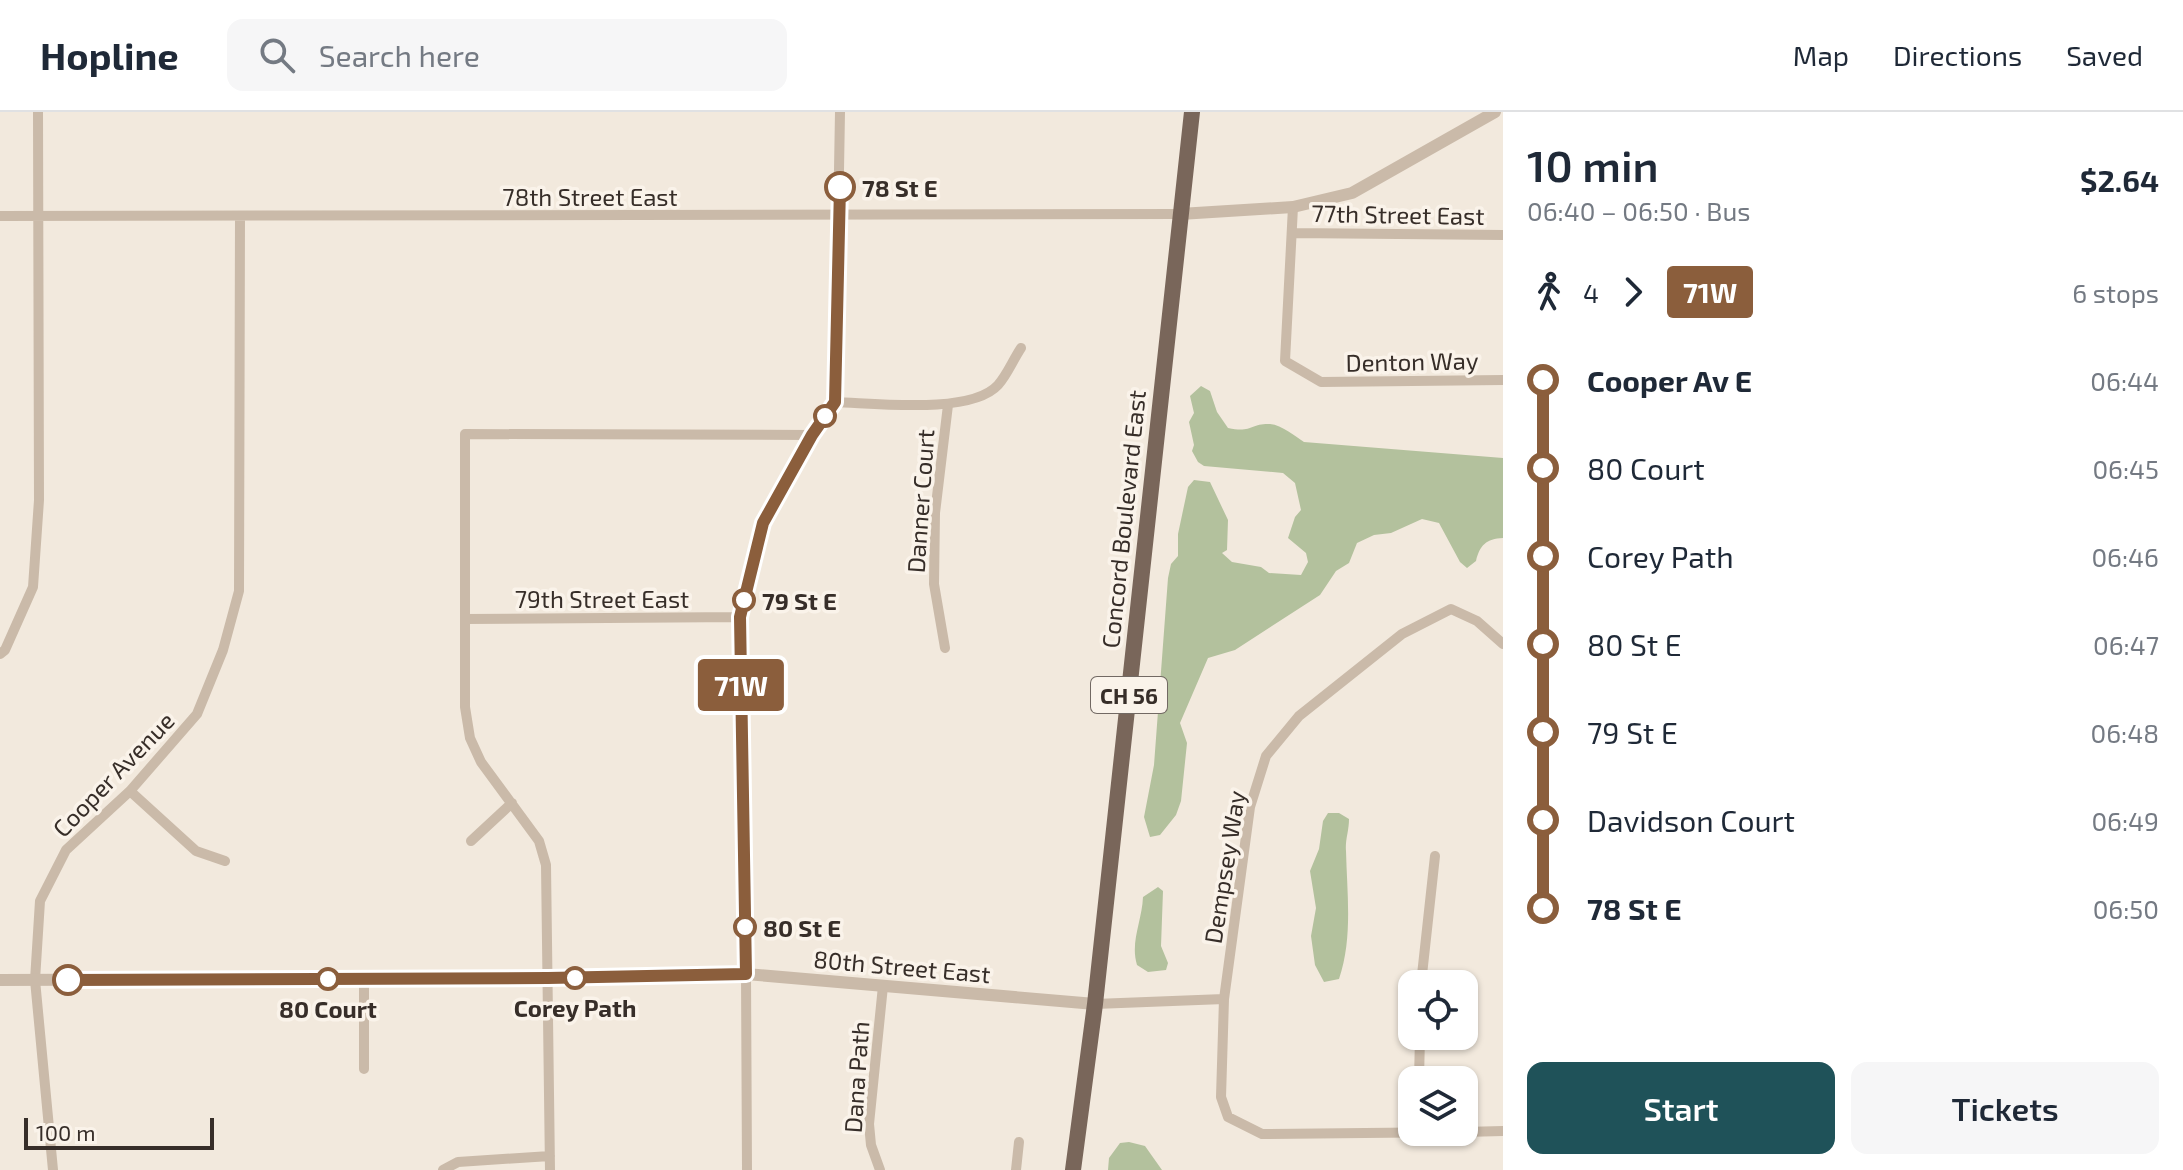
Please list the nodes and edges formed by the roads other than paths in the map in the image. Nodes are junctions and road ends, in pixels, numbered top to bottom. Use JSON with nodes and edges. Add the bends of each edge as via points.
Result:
{"nodes":[{"id":1,"x":38,"y":112,"type":"edge"},
{"id":2,"x":840,"y":112,"type":"edge"},
{"id":3,"x":1192,"y":112,"type":"edge"},
{"id":4,"x":1495,"y":112,"type":"edge"},
{"id":5,"x":1293,"y":207,"type":"junction"},
{"id":6,"x":1180,"y":214,"type":"junction"},
{"id":7,"x":0,"y":216,"type":"edge"},
{"id":8,"x":37,"y":216,"type":"junction"},
{"id":9,"x":840,"y":216,"type":"junction"},
{"id":10,"x":240,"y":217,"type":"junction"},
{"id":11,"x":1293,"y":233,"type":"junction"},
{"id":12,"x":1503,"y":235,"type":"edge"},
{"id":13,"x":1021,"y":348,"type":"dead end"},
{"id":14,"x":1503,"y":380,"type":"edge"},
{"id":15,"x":1321,"y":382,"type":"joint"},
{"id":16,"x":835,"y":402,"type":"junction"},
{"id":17,"x":948,"y":405,"type":"junction"},
{"id":18,"x":812,"y":435,"type":"junction"},
{"id":19,"x":740,"y":617,"type":"junction"},
{"id":20,"x":465,"y":619,"type":"junction"},
{"id":21,"x":1503,"y":644,"type":"edge"},
{"id":22,"x":945,"y":648,"type":"dead end"},
{"id":23,"x":0,"y":654,"type":"edge"},
{"id":24,"x":130,"y":791,"type":"junction"},
{"id":25,"x":512,"y":803,"type":"junction"},
{"id":26,"x":471,"y":841,"type":"dead end"},
{"id":27,"x":1435,"y":856,"type":"dead end"},
{"id":28,"x":225,"y":861,"type":"dead end"},
{"id":29,"x":1423,"y":970,"type":"edge"},
{"id":30,"x":746,"y":974,"type":"junction"},
{"id":31,"x":548,"y":978,"type":"junction"},
{"id":32,"x":364,"y":979,"type":"junction"},
{"id":33,"x":0,"y":980,"type":"edge"},
{"id":34,"x":35,"y":980,"type":"junction"},
{"id":35,"x":883,"y":986,"type":"junction"},
{"id":36,"x":1224,"y":999,"type":"junction"},
{"id":37,"x":1095,"y":1004,"type":"junction"},
{"id":38,"x":364,"y":1069,"type":"dead end"},
{"id":39,"x":1503,"y":1131,"type":"edge"},
{"id":40,"x":1398,"y":1132,"type":"edge"},
{"id":41,"x":1478,"y":1132,"type":"edge"},
{"id":42,"x":1019,"y":1142,"type":"dead end"},
{"id":43,"x":550,"y":1156,"type":"junction"},
{"id":44,"x":53,"y":1170,"type":"edge"},
{"id":45,"x":443,"y":1170,"type":"edge"},
{"id":46,"x":550,"y":1170,"type":"edge"},
{"id":47,"x":747,"y":1170,"type":"edge"},
{"id":48,"x":880,"y":1170,"type":"edge"},
{"id":49,"x":1016,"y":1170,"type":"edge"},
{"id":50,"x":1073,"y":1170,"type":"edge"}],
"edges":[{"from":1,"to":8,"type":"street"},
{"from":2,"to":9,"type":"street"},
{"from":3,"to":6,"type":"main road","name":"Concord Boulevard East","number":"CH 56"},
{"from":4,"to":5,"type":"street","via":[[1352,193]]},
{"from":5,"to":6,"type":"street"},
{"from":5,"to":11,"type":"street","name":"77th Street East"},
{"from":6,"to":9,"type":"street","name":"78th Street East"},
{"from":6,"to":37,"type":"main road","name":"Concord Boulevard East","number":"CH 56"},
{"from":7,"to":8,"type":"street","name":"78th Street East"},
{"from":8,"to":10,"type":"street","name":"78th Street East"},
{"from":8,"to":23,"type":"street","via":[[39,500],[33,587]]},
{"from":9,"to":10,"type":"street","name":"78th Street East"},
{"from":9,"to":16,"type":"street"},
{"from":10,"to":24,"type":"street","name":"Cooper Avenue","via":[[239,591],[197,714]]},
{"from":11,"to":12,"type":"street","name":"77th Street East"},
{"from":11,"to":15,"type":"street","name":"77th Street East","via":[[1285,361]]},
{"from":13,"to":17,"type":"street","via":[[997,387],[976,399]]},
{"from":14,"to":15,"type":"street","name":"Denton Way"},
{"from":16,"to":17,"type":"street"},
{"from":16,"to":18,"type":"street"},
{"from":17,"to":22,"type":"street","name":"Danner Court","via":[[934,570]]},
{"from":18,"to":19,"type":"street","via":[[763,523]]},
{"from":18,"to":20,"type":"street","via":[[465,434]]},
{"from":19,"to":20,"type":"street","name":"79th Street East"},
{"from":19,"to":30,"type":"street"},
{"from":20,"to":25,"type":"street","via":[[470,738]]},
{"from":21,"to":36,"type":"street","name":"Dempsey Way","via":[[1477,621],[1451,609],[1402,634],[1299,716],[1266,756],[1250,807]]},
{"from":24,"to":28,"type":"street","via":[[196,851]]},
{"from":24,"to":34,"type":"street","name":"Cooper Avenue","via":[[66,850],[40,901]]},
{"from":25,"to":26,"type":"street"},
{"from":25,"to":31,"type":"street","via":[[539,841],[546,865]]},
{"from":27,"to":29,"type":"street"},
{"from":30,"to":31,"type":"street","name":"80th Street East"},
{"from":30,"to":35,"type":"street","name":"80th Street East"},
{"from":30,"to":47,"type":"street"},
{"from":31,"to":32,"type":"street","name":"80th Street East"},
{"from":31,"to":43,"type":"street"},
{"from":32,"to":34,"type":"street","name":"80th Street East"},
{"from":32,"to":38,"type":"street"},
{"from":33,"to":34,"type":"street","name":"80th Street East"},
{"from":34,"to":44,"type":"street","name":"Cooper Avenue"},
{"from":35,"to":37,"type":"street","name":"80th Street East"},
{"from":35,"to":48,"type":"street","name":"Dana Path","via":[[869,1124]]},
{"from":36,"to":37,"type":"street","name":"80th Street East"},
{"from":36,"to":40,"type":"street","via":[[1221,1097],[1228,1117],[1262,1134]]},
{"from":37,"to":50,"type":"main road","name":"Concord Boulevard East","number":"CH 56"},
{"from":39,"to":41,"type":"street"},
{"from":42,"to":49,"type":"street"},
{"from":43,"to":45,"type":"street","via":[[458,1162]]},
{"from":43,"to":46,"type":"street"}]}
